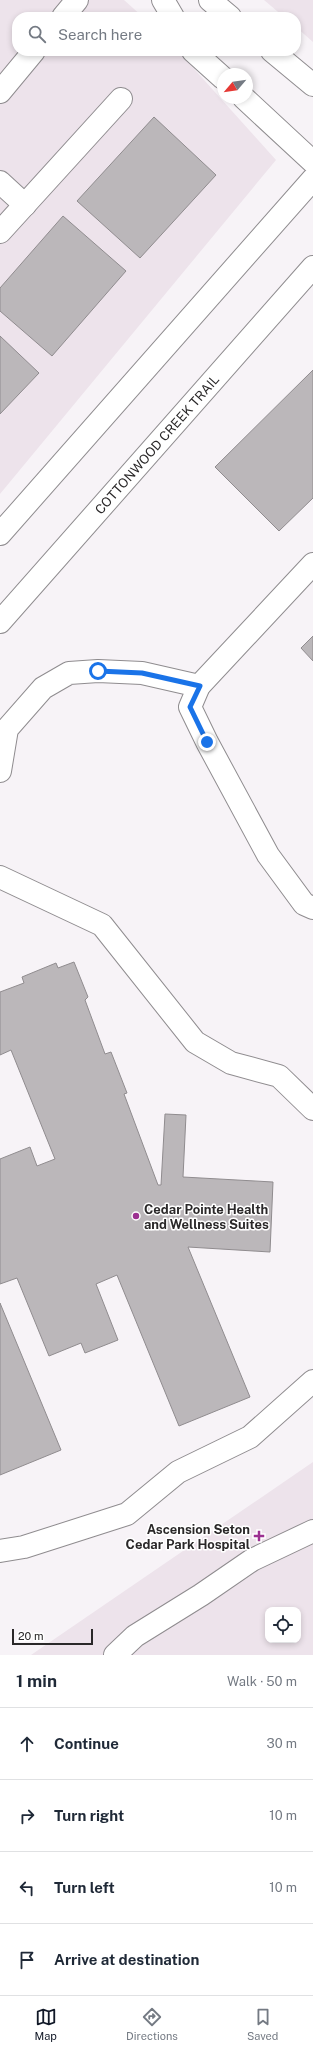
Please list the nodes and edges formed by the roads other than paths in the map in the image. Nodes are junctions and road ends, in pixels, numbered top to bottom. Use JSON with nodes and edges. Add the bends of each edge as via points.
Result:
{"nodes":[{"id":1,"x":77,"y":0,"type":"edge"},
{"id":2,"x":163,"y":0,"type":"edge"},
{"id":3,"x":210,"y":0,"type":"edge"},
{"id":4,"x":67,"y":12,"type":"edge"},
{"id":5,"x":170,"y":12,"type":"edge"},
{"id":6,"x":224,"y":12,"type":"edge"},
{"id":7,"x":30,"y":56,"type":"edge"},
{"id":8,"x":199,"y":56,"type":"edge"},
{"id":9,"x":278,"y":56,"type":"edge"},
{"id":10,"x":217,"y":73,"type":"edge"},
{"id":11,"x":313,"y":85,"type":"edge"},
{"id":12,"x":0,"y":92,"type":"edge"},
{"id":13,"x":121,"y":99,"type":"dead end"},
{"id":14,"x":250,"y":104,"type":"edge"},
{"id":15,"x":313,"y":162,"type":"edge"},
{"id":16,"x":313,"y":180,"type":"edge"},
{"id":17,"x":0,"y":182,"type":"edge"},
{"id":18,"x":25,"y":204,"type":"junction"},
{"id":19,"x":0,"y":232,"type":"edge"},
{"id":20,"x":313,"y":267,"type":"edge"},
{"id":21,"x":0,"y":534,"type":"edge"},
{"id":22,"x":313,"y":564,"type":"edge"},
{"id":23,"x":0,"y":622,"type":"edge"},
{"id":24,"x":200,"y":686,"type":"junction"},
{"id":25,"x":0,"y":771,"type":"edge"},
{"id":26,"x":0,"y":877,"type":"edge"},
{"id":27,"x":313,"y":908,"type":"edge"},
{"id":28,"x":313,"y":1109,"type":"edge"},
{"id":29,"x":313,"y":1381,"type":"edge"},
{"id":30,"x":313,"y":1531,"type":"edge"},
{"id":31,"x":0,"y":1551,"type":"edge"},
{"id":32,"x":115,"y":1655,"type":"edge"}],
"edges":[{"from":1,"to":4,"type":"street"},
{"from":2,"to":5,"type":"street"},
{"from":3,"to":6,"type":"street"},
{"from":7,"to":12,"type":"street"},
{"from":8,"to":10,"type":"street"},
{"from":9,"to":11,"type":"street"},
{"from":13,"to":18,"type":"street"},
{"from":14,"to":15,"type":"street"},
{"from":16,"to":21,"type":"street"},
{"from":17,"to":18,"type":"street"},
{"from":18,"to":19,"type":"street"},
{"from":20,"to":23,"type":"street","name":"COTTONWOOD CREEK TRAIL"},
{"from":22,"to":24,"type":"street"},
{"from":24,"to":25,"type":"street","via":[[142,673],[69,673],[43,688],[7,729]]},
{"from":24,"to":27,"type":"street","via":[[190,707],[207,742],[268,856],[304,904]]},
{"from":26,"to":28,"type":"street","via":[[102,926],[195,1042],[231,1063],[278,1076]]},
{"from":29,"to":31,"type":"street","via":[[250,1437],[178,1472],[127,1514],[24,1547]]},
{"from":30,"to":32,"type":"street","via":[[252,1560],[135,1636]]}]}
